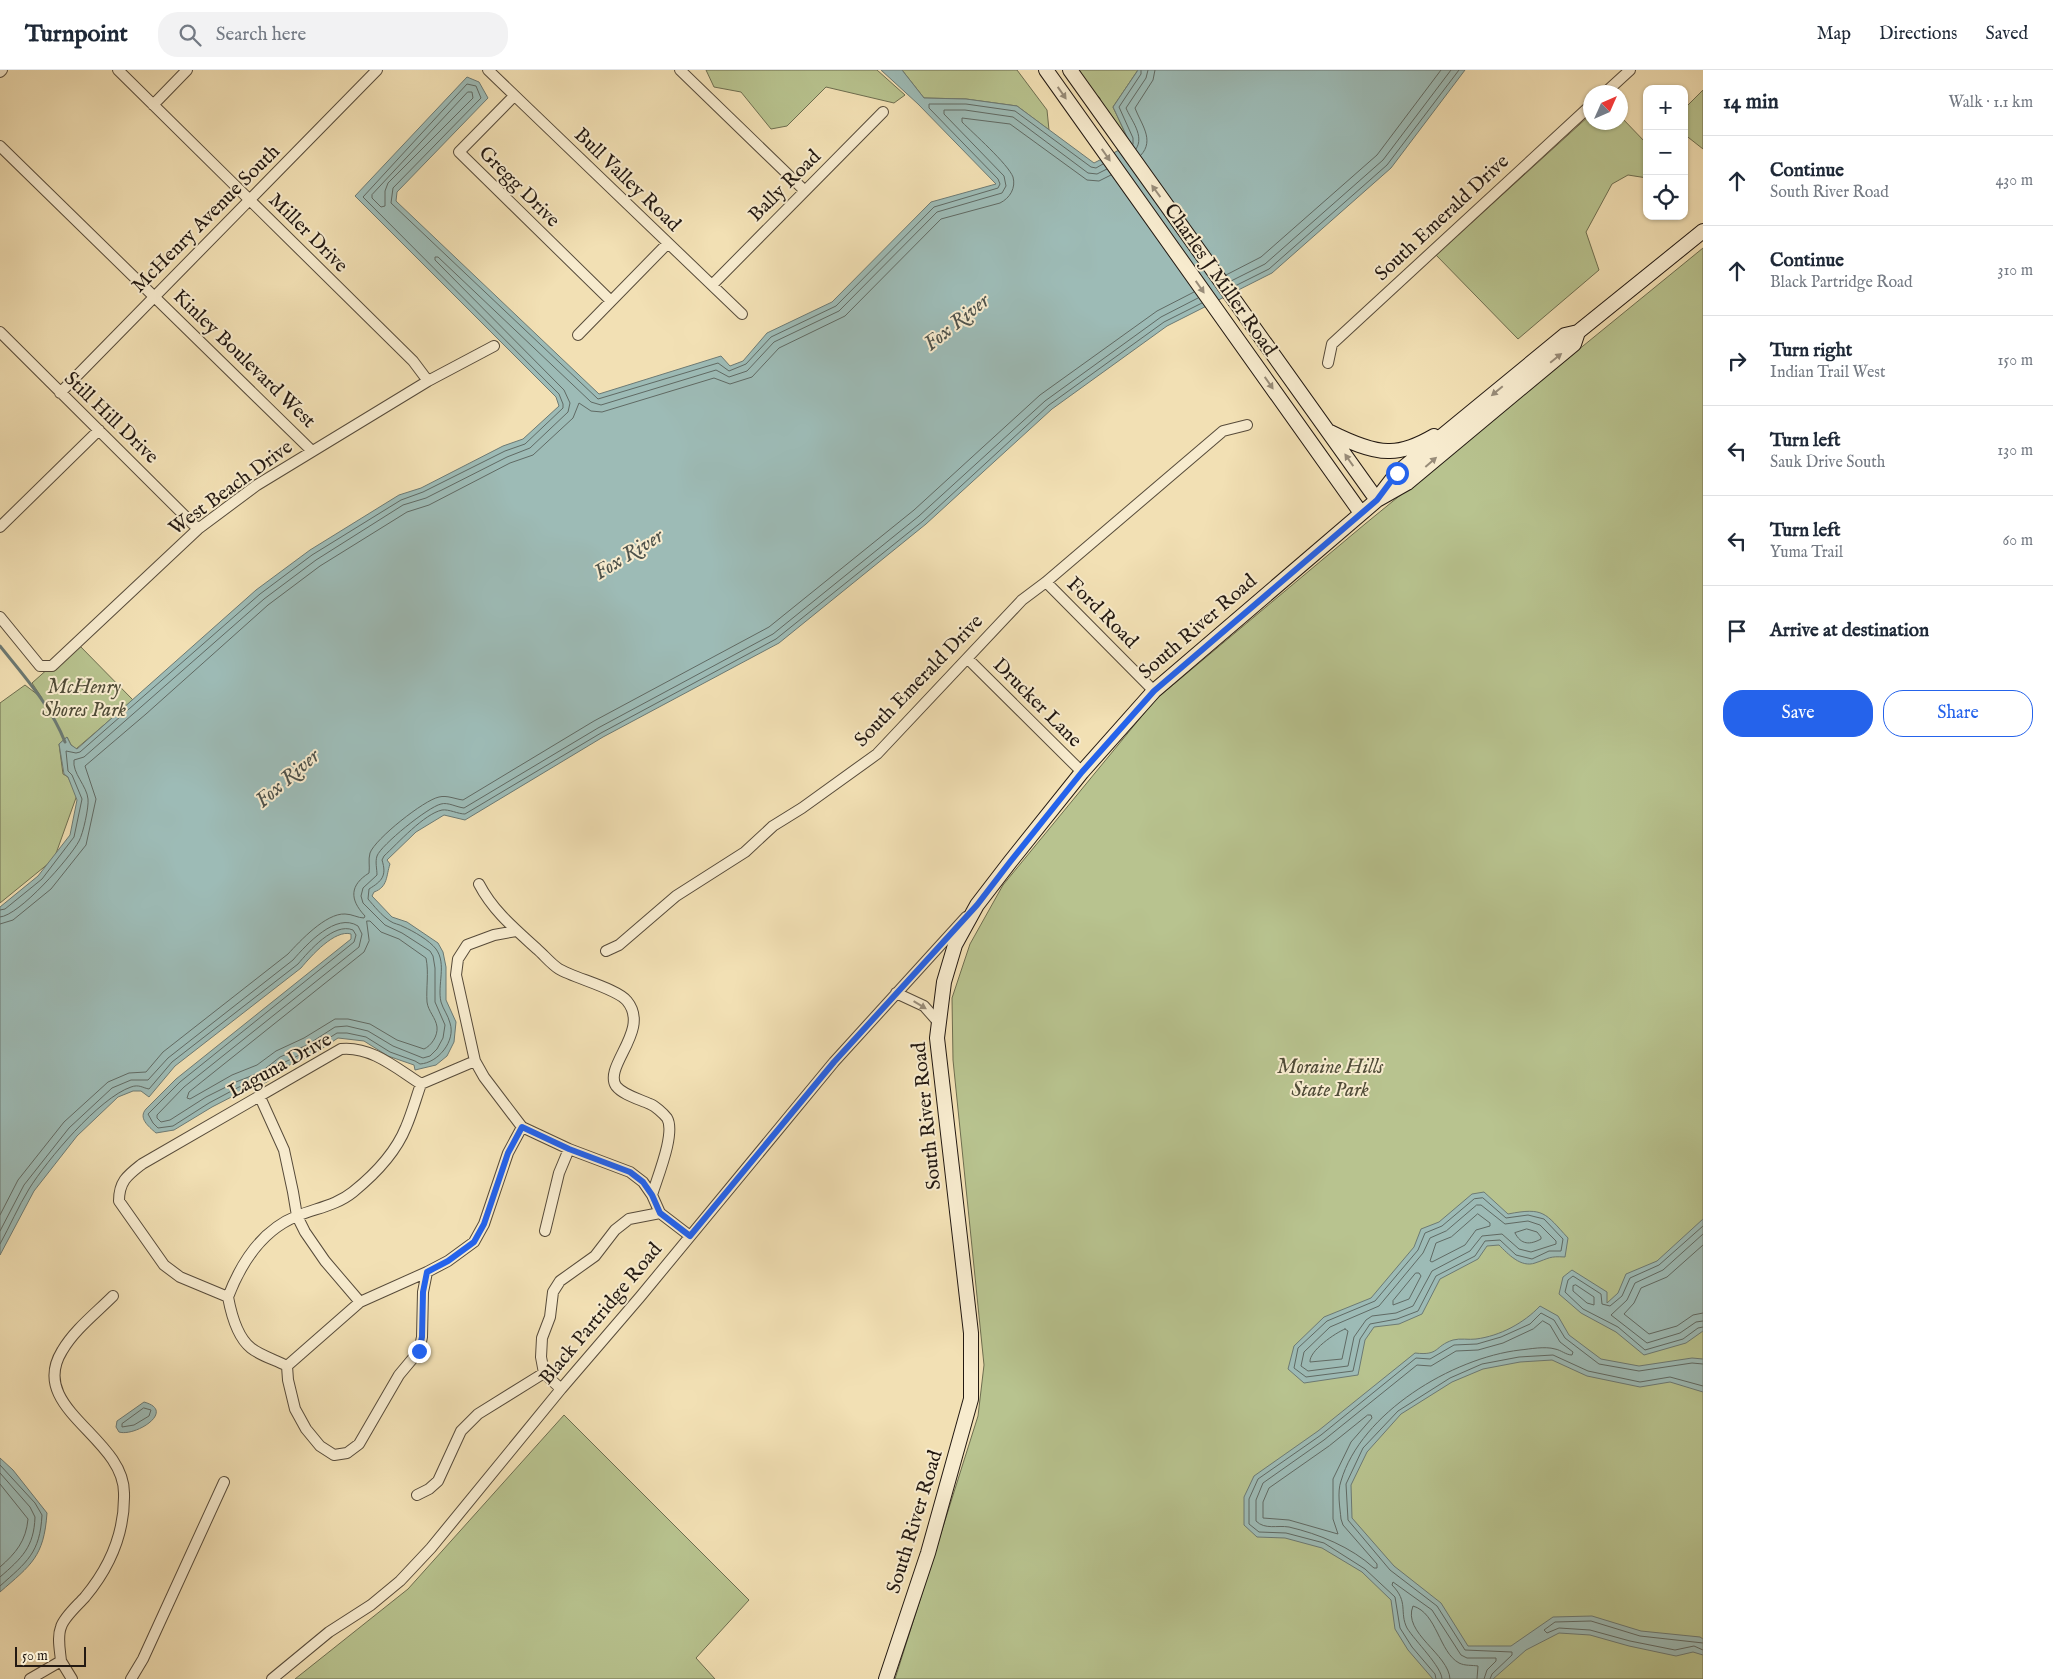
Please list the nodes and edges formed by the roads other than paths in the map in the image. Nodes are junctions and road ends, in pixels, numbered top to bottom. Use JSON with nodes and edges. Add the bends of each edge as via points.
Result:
{"nodes":[{"id":1,"x":118,"y":70,"type":"edge"},
{"id":2,"x":187,"y":70,"type":"edge"},
{"id":3,"x":377,"y":70,"type":"edge"},
{"id":4,"x":680,"y":70,"type":"edge"},
{"id":5,"x":1046,"y":70,"type":"edge"},
{"id":6,"x":1070,"y":70,"type":"edge"},
{"id":7,"x":492,"y":71,"type":"edge"},
{"id":8,"x":1625,"y":72,"type":"edge"},
{"id":9,"x":1613,"y":85,"type":"edge"},
{"id":10,"x":514,"y":96,"type":"junction"},
{"id":11,"x":153,"y":105,"type":"junction"},
{"id":12,"x":883,"y":112,"type":"dead end"},
{"id":13,"x":1583,"y":112,"type":"edge"},
{"id":14,"x":0,"y":146,"type":"edge"},
{"id":15,"x":804,"y":190,"type":"junction"},
{"id":16,"x":250,"y":200,"type":"junction"},
{"id":17,"x":1703,"y":231,"type":"edge"},
{"id":18,"x":668,"y":243,"type":"junction"},
{"id":19,"x":712,"y":285,"type":"junction"},
{"id":20,"x":154,"y":296,"type":"junction"},
{"id":21,"x":611,"y":301,"type":"junction"},
{"id":22,"x":742,"y":314,"type":"dead end"},
{"id":23,"x":1578,"y":332,"type":"junction"},
{"id":24,"x":1,"y":334,"type":"edge"},
{"id":25,"x":578,"y":335,"type":"dead end"},
{"id":26,"x":494,"y":346,"type":"dead end"},
{"id":27,"x":1328,"y":363,"type":"dead end"},
{"id":28,"x":428,"y":381,"type":"junction"},
{"id":29,"x":60,"y":393,"type":"junction"},
{"id":30,"x":1457,"y":424,"type":"junction"},
{"id":31,"x":1247,"y":425,"type":"dead end"},
{"id":32,"x":99,"y":430,"type":"junction"},
{"id":33,"x":1328,"y":430,"type":"junction"},
{"id":34,"x":312,"y":450,"type":"junction"},
{"id":35,"x":1377,"y":500,"type":"junction"},
{"id":36,"x":1361,"y":513,"type":"junction"},
{"id":37,"x":0,"y":527,"type":"edge"},
{"id":38,"x":198,"y":529,"type":"junction"},
{"id":39,"x":1046,"y":582,"type":"junction"},
{"id":40,"x":0,"y":617,"type":"edge"},
{"id":41,"x":968,"y":659,"type":"junction"},
{"id":42,"x":1154,"y":691,"type":"junction"},
{"id":43,"x":1082,"y":772,"type":"junction"},
{"id":44,"x":479,"y":884,"type":"dead end"},
{"id":45,"x":977,"y":905,"type":"junction"},
{"id":46,"x":516,"y":931,"type":"junction"},
{"id":47,"x":606,"y":950,"type":"dead end"},
{"id":48,"x":896,"y":993,"type":"junction"},
{"id":49,"x":939,"y":1023,"type":"junction"},
{"id":50,"x":475,"y":1060,"type":"junction"},
{"id":51,"x":421,"y":1084,"type":"junction"},
{"id":52,"x":260,"y":1097,"type":"junction"},
{"id":53,"x":522,"y":1127,"type":"junction"},
{"id":54,"x":569,"y":1149,"type":"junction"},
{"id":55,"x":652,"y":1195,"type":"junction"},
{"id":56,"x":660,"y":1213,"type":"junction"},
{"id":57,"x":296,"y":1216,"type":"junction"},
{"id":58,"x":545,"y":1231,"type":"dead end"},
{"id":59,"x":690,"y":1236,"type":"junction"},
{"id":60,"x":427,"y":1272,"type":"junction"},
{"id":61,"x":113,"y":1296,"type":"dead end"},
{"id":62,"x":228,"y":1297,"type":"junction"},
{"id":63,"x":360,"y":1302,"type":"junction"},
{"id":64,"x":287,"y":1366,"type":"junction"},
{"id":65,"x":544,"y":1373,"type":"junction"},
{"id":66,"x":561,"y":1388,"type":"junction"},
{"id":67,"x":224,"y":1482,"type":"dead end"},
{"id":68,"x":417,"y":1495,"type":"dead end"},
{"id":69,"x":60,"y":1661,"type":"junction"},
{"id":70,"x":30,"y":1679,"type":"edge"},
{"id":71,"x":72,"y":1679,"type":"edge"},
{"id":72,"x":131,"y":1679,"type":"edge"},
{"id":73,"x":272,"y":1679,"type":"edge"},
{"id":74,"x":886,"y":1679,"type":"edge"}],
"edges":[{"from":1,"to":11,"type":"street","name":"Miller Drive"},
{"from":2,"to":11,"type":"street"},
{"from":3,"to":16,"type":"street","name":"McHenry Avenue South"},
{"from":4,"to":15,"type":"street"},
{"from":5,"to":36,"type":"street","name":"Charles J Miller Road","one_way":true},
{"from":33,"to":6,"type":"street","name":"Charles J Miller Road","one_way":true},
{"from":7,"to":10,"type":"street","name":"Bull Valley Road"},
{"from":8,"to":9,"type":"street"},
{"from":10,"to":18,"type":"street","name":"Bull Valley Road"},
{"from":10,"to":21,"type":"street","name":"Gregg Drive","via":[[459,152]]},
{"from":11,"to":16,"type":"street","name":"Miller Drive"},
{"from":12,"to":15,"type":"street","name":"Bally Road"},
{"from":13,"to":27,"type":"street","name":"South Emerald Drive","via":[[1332,344]]},
{"from":14,"to":20,"type":"street","name":"Kinley Boulevard West"},
{"from":15,"to":19,"type":"street","name":"Bally Road"},
{"from":16,"to":20,"type":"street","name":"McHenry Avenue South"},
{"from":16,"to":28,"type":"street","name":"Miller Drive","via":[[413,361]]},
{"from":17,"to":23,"type":"street","name":"South River Road"},
{"from":18,"to":19,"type":"street","name":"Bull Valley Road"},
{"from":18,"to":21,"type":"street"},
{"from":19,"to":22,"type":"street","name":"Bull Valley Road"},
{"from":20,"to":29,"type":"street","name":"McHenry Avenue South"},
{"from":20,"to":34,"type":"street","name":"Kinley Boulevard West"},
{"from":21,"to":25,"type":"street"},
{"from":23,"to":30,"type":"street","name":"South River Road","one_way":true,"via":[[1565,335]]},
{"from":35,"to":23,"type":"street","name":"South River Road","one_way":true,"via":[[1406,483],[1574,344]]},
{"from":24,"to":29,"type":"street","name":"Still Hill Drive"},
{"from":26,"to":28,"type":"street","name":"West Beach Drive"},
{"from":28,"to":34,"type":"street","name":"West Beach Drive"},
{"from":29,"to":32,"type":"street","name":"Still Hill Drive"},
{"from":30,"to":33,"type":"street","via":[[1420,443],[1390,451],[1355,444]]},
{"from":30,"to":35,"type":"street","name":"South River Road","via":[[1397,473]]},
{"from":31,"to":39,"type":"street","name":"South Emerald Drive","via":[[1223,431]]},
{"from":32,"to":37,"type":"street"},
{"from":32,"to":38,"type":"street","name":"Still Hill Drive"},
{"from":35,"to":33,"type":"street","name":"Charles J Miller Road","one_way":true},
{"from":34,"to":38,"type":"street","name":"West Beach Drive"},
{"from":35,"to":36,"type":"street","name":"South River Road"},
{"from":36,"to":42,"type":"street","name":"South River Road"},
{"from":38,"to":40,"type":"street","name":"West Beach Drive","via":[[52,666],[40,666]]},
{"from":39,"to":41,"type":"street","name":"South Emerald Drive","via":[[1022,600]]},
{"from":39,"to":42,"type":"street","name":"Ford Road"},
{"from":41,"to":43,"type":"street","name":"Drucker Lane"},
{"from":41,"to":47,"type":"street","name":"South Emerald Drive","via":[[877,754],[773,826],[745,852],[676,896],[619,945]]},
{"from":42,"to":43,"type":"street","name":"South River Road"},
{"from":43,"to":45,"type":"street","name":"South River Road"},
{"from":44,"to":46,"type":"street","via":[[488,900]]},
{"from":45,"to":48,"type":"street","name":"Black Partridge Road"},
{"from":45,"to":49,"type":"street","name":"South River Road","via":[[955,945],[944,982]]},
{"from":46,"to":50,"type":"street","via":[[467,945],[458,959],[456,975]]},
{"from":46,"to":55,"type":"street","via":[[558,969],[627,1000],[634,1013],[635,1024],[614,1075],[616,1085],[624,1092],[654,1106],[667,1119],[670,1134]]},
{"from":48,"to":49,"type":"street","one_way":true,"via":[[924,1006]]},
{"from":48,"to":59,"type":"street","name":"Black Partridge Road","via":[[834,1062]]},
{"from":49,"to":74,"type":"street","name":"South River Road","via":[[937,1038],[971,1332],[971,1399],[928,1553]]},
{"from":50,"to":51,"type":"street"},
{"from":50,"to":53,"type":"street"},
{"from":51,"to":52,"type":"street","name":"Laguna Drive","via":[[366,1050],[341,1049]]},
{"from":51,"to":57,"type":"street","via":[[405,1128],[375,1171],[336,1203]]},
{"from":52,"to":57,"type":"street","via":[[284,1150]]},
{"from":52,"to":62,"type":"street","name":"Laguna Drive","via":[[142,1164],[128,1175],[119,1189],[119,1201],[164,1265],[180,1277]]},
{"from":53,"to":54,"type":"street"},
{"from":53,"to":60,"type":"street","via":[[508,1153],[484,1224],[474,1242]]},
{"from":54,"to":55,"type":"street","via":[[630,1172]]},
{"from":54,"to":58,"type":"street","via":[[559,1173]]},
{"from":55,"to":56,"type":"street"},
{"from":56,"to":59,"type":"street"},
{"from":56,"to":65,"type":"street","via":[[630,1219],[615,1230],[595,1256],[560,1281],[553,1292],[550,1318],[542,1338]]},
{"from":57,"to":62,"type":"street","via":[[266,1234],[244,1262]]},
{"from":57,"to":63,"type":"street","via":[[325,1261]]},
{"from":59,"to":66,"type":"street","name":"Black Partridge Road"},
{"from":60,"to":63,"type":"street"},
{"from":60,"to":64,"type":"street","via":[[419,1351],[399,1375],[359,1444],[347,1453],[334,1455],[320,1446],[306,1429],[296,1409]]},
{"from":61,"to":69,"type":"street","via":[[70,1339],[60,1353],[53,1376],[56,1391],[67,1408],[106,1449],[119,1468],[124,1486],[120,1533],[107,1565],[61,1626]]},
{"from":62,"to":64,"type":"street","via":[[236,1325],[251,1348]]},
{"from":63,"to":64,"type":"street"},
{"from":65,"to":66,"type":"street"},
{"from":65,"to":68,"type":"street","via":[[478,1414],[461,1431],[438,1481]]},
{"from":66,"to":73,"type":"street","name":"Black Partridge Road","via":[[476,1494],[400,1581],[371,1605],[329,1632]]},
{"from":67,"to":72,"type":"street"},
{"from":69,"to":70,"type":"street"},
{"from":69,"to":71,"type":"street"}]}
